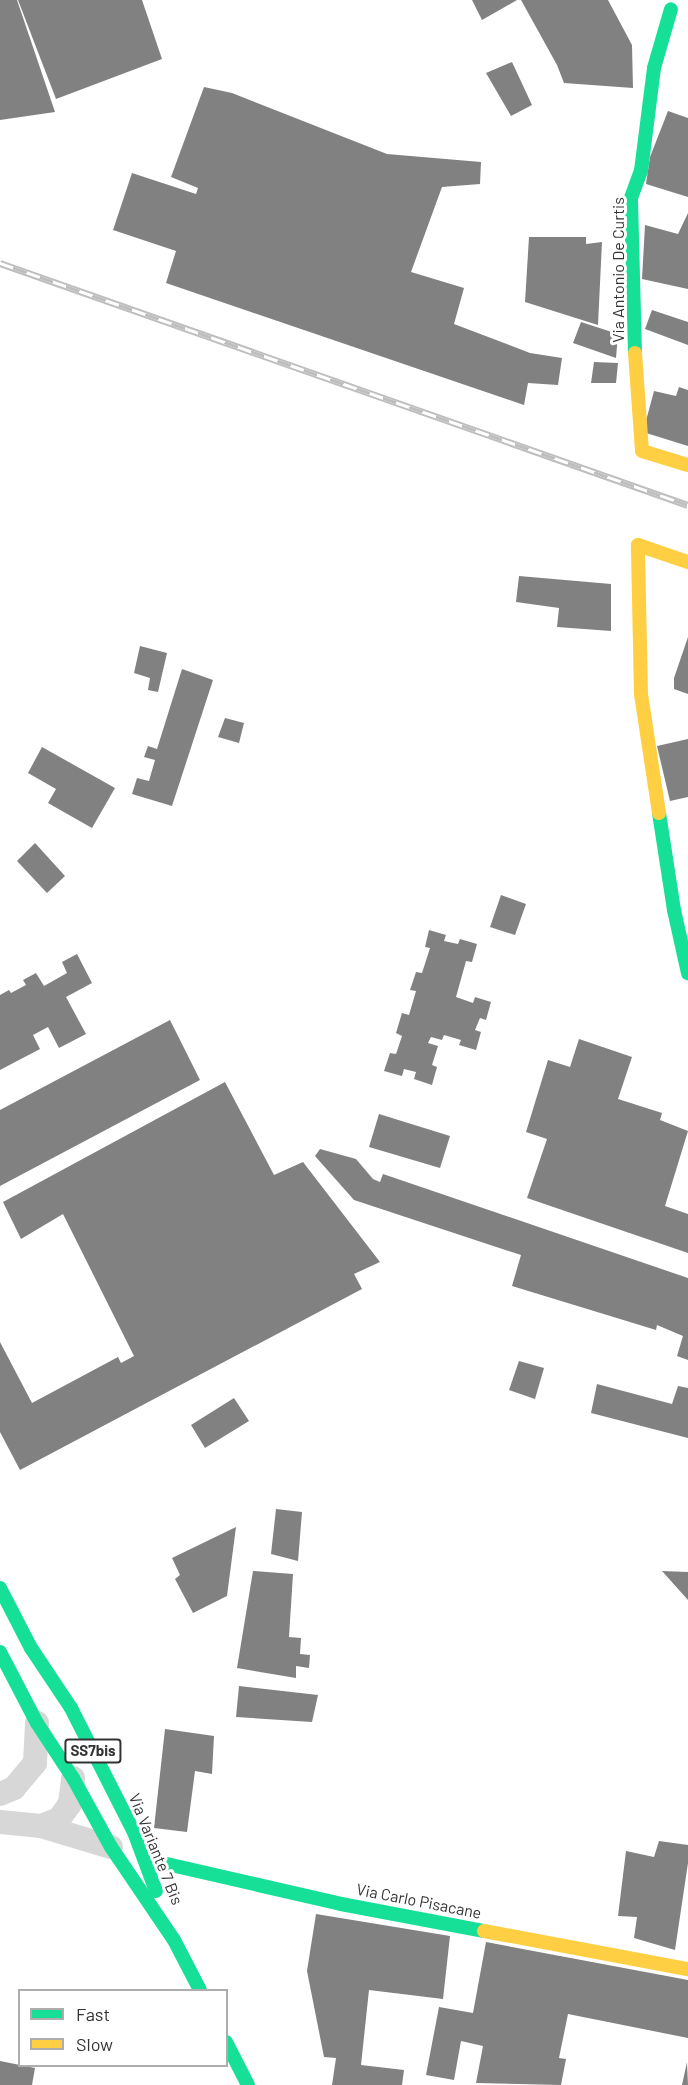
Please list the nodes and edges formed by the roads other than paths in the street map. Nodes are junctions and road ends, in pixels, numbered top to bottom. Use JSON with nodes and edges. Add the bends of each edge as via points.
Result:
{"nodes":[{"id":1,"x":671,"y":8,"type":"edge"},
{"id":2,"x":688,"y":465,"type":"edge"},
{"id":3,"x":688,"y":562,"type":"edge"},
{"id":4,"x":688,"y":973,"type":"edge"},
{"id":5,"x":0,"y":1588,"type":"edge"},
{"id":6,"x":31,"y":1648,"type":"junction"},
{"id":7,"x":0,"y":1652,"type":"edge"},
{"id":8,"x":48,"y":1718,"type":"junction"},
{"id":9,"x":73,"y":1778,"type":"junction"},
{"id":10,"x":0,"y":1794,"type":"edge"},
{"id":11,"x":0,"y":1822,"type":"edge"},
{"id":12,"x":41,"y":1826,"type":"junction"},
{"id":13,"x":111,"y":1847,"type":"junction"},
{"id":14,"x":144,"y":1859,"type":"junction"},
{"id":15,"x":174,"y":1940,"type":"junction"},
{"id":16,"x":688,"y":1969,"type":"edge"},
{"id":17,"x":199,"y":1989,"type":"edge"},
{"id":18,"x":228,"y":2046,"type":"edge"},
{"id":19,"x":248,"y":2085,"type":"edge"}],
"edges":[{"from":1,"to":2,"type":"street","name":"Via Antonio De Curtis","via":[[654,68],[641,171],[632,198],[635,357],[642,451]]},
{"from":3,"to":4,"type":"street","via":[[638,545],[641,694],[674,910]]},
{"from":5,"to":6,"type":"street","name":"Via Variante 7 Bis","number":"SS7bis"},
{"from":6,"to":8,"type":"street","name":"Via Variante 7 Bis","number":"SS7bis"},
{"from":6,"to":14,"type":"street","name":"Via Variante 7 Bis","number":"SS7bis","via":[[71,1708]]},
{"from":7,"to":8,"type":"street","name":"Via Variante 7 Bis","number":"SS7bis"},
{"from":8,"to":9,"type":"street","name":"Via Variante 7 Bis","number":"SS7bis"},
{"from":8,"to":9,"type":"street","name":"Via Variante 7 Bis","number":"SS7bis"},
{"from":8,"to":10,"type":"street","via":[[38,1739],[35,1763],[14,1788]]},
{"from":9,"to":12,"type":"street","via":[[70,1804],[58,1819]]},
{"from":9,"to":13,"type":"street","name":"Via Variante 7 Bis","number":"SS7bis"},
{"from":11,"to":12,"type":"street"},
{"from":12,"to":13,"type":"street"},
{"from":13,"to":15,"type":"street","name":"Via Variante 7 Bis","number":"SS7bis"},
{"from":14,"to":15,"type":"street","name":"Via Variante 7 Bis","number":"SS7bis"},
{"from":14,"to":16,"type":"street","name":"Via Carlo Pisacane","via":[[341,1904]]},
{"from":15,"to":17,"type":"street","name":"Via Variante 7 Bis","number":"SS7bis"},
{"from":18,"to":19,"type":"street"}]}
